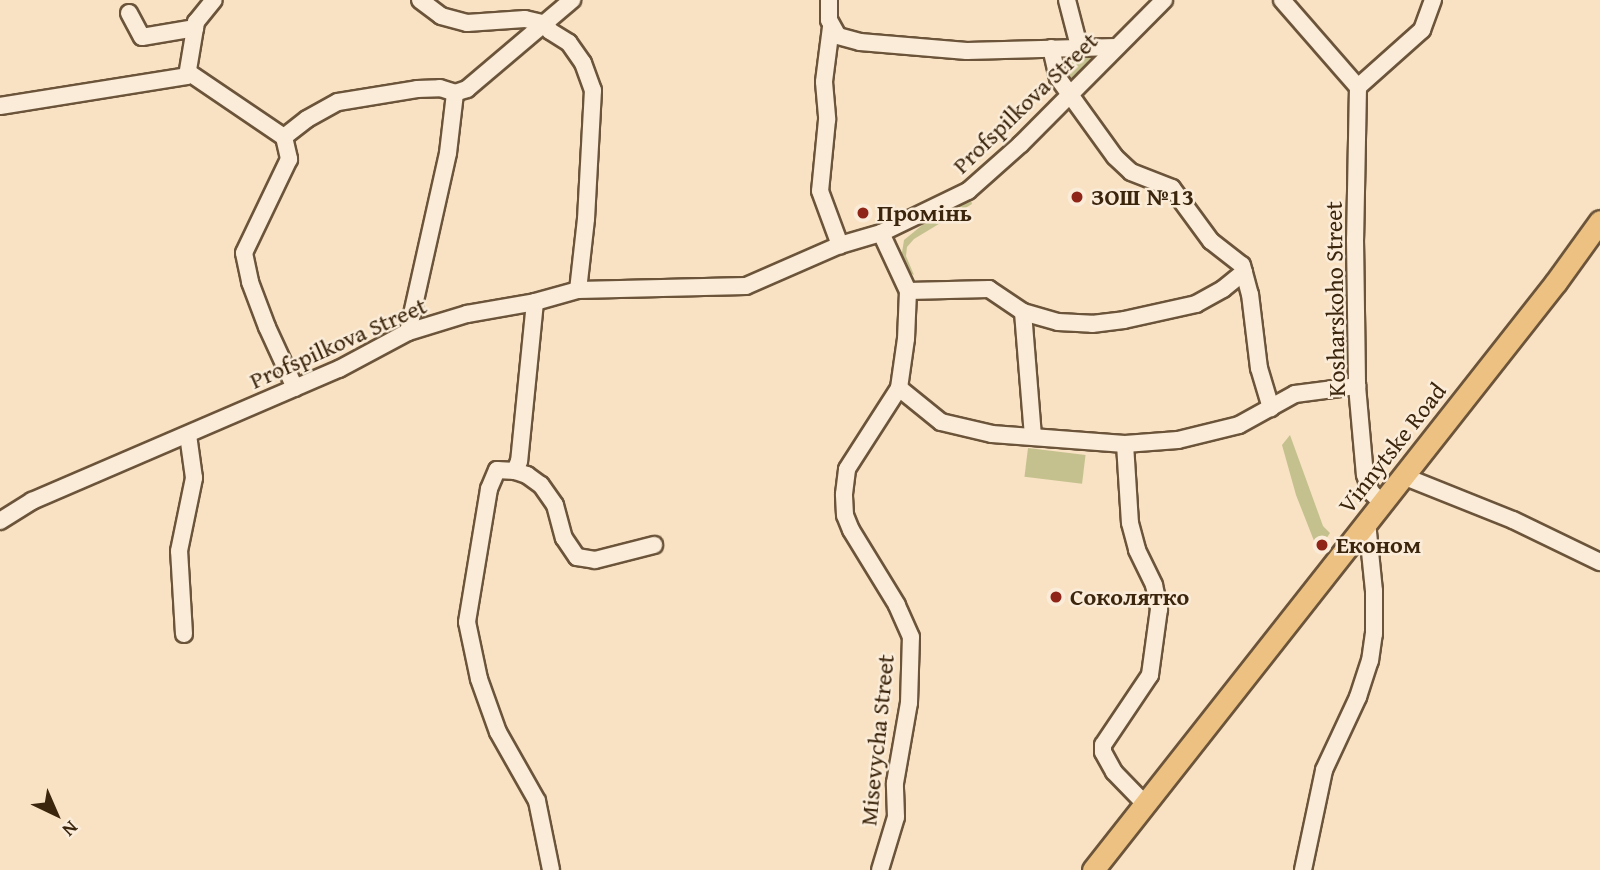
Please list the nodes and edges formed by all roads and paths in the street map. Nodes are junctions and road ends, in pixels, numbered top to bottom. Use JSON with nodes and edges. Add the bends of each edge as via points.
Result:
{"nodes":[{"id":1,"x":214,"y":0,"type":"edge"},
{"id":2,"x":420,"y":0,"type":"edge"},
{"id":3,"x":572,"y":0,"type":"edge"},
{"id":4,"x":1067,"y":0,"type":"edge"},
{"id":5,"x":1164,"y":0,"type":"edge"},
{"id":6,"x":1282,"y":0,"type":"edge"},
{"id":7,"x":1433,"y":0,"type":"edge"},
{"id":8,"x":827,"y":11,"type":"edge"},
{"id":9,"x":129,"y":13,"type":"dead end"},
{"id":10,"x":546,"y":24,"type":"junction"},
{"id":11,"x":195,"y":28,"type":"junction"},
{"id":12,"x":1079,"y":46,"type":"junction"},
{"id":13,"x":1116,"y":47,"type":"junction"},
{"id":14,"x":1051,"y":48,"type":"junction"},
{"id":15,"x":188,"y":72,"type":"junction"},
{"id":16,"x":1359,"y":87,"type":"junction"},
{"id":17,"x":455,"y":93,"type":"junction"},
{"id":18,"x":1069,"y":97,"type":"junction"},
{"id":19,"x":0,"y":106,"type":"edge"},
{"id":20,"x":285,"y":137,"type":"junction"},
{"id":21,"x":1600,"y":221,"type":"edge"},
{"id":22,"x":881,"y":233,"type":"junction"},
{"id":23,"x":840,"y":245,"type":"junction"},
{"id":24,"x":1244,"y":272,"type":"junction"},
{"id":25,"x":578,"y":290,"type":"junction"},
{"id":26,"x":908,"y":291,"type":"junction"},
{"id":27,"x":535,"y":302,"type":"junction"},
{"id":28,"x":1023,"y":312,"type":"junction"},
{"id":29,"x":408,"y":332,"type":"junction"},
{"id":30,"x":1357,"y":386,"type":"junction"},
{"id":31,"x":295,"y":388,"type":"junction"},
{"id":32,"x":899,"y":388,"type":"junction"},
{"id":33,"x":1271,"y":408,"type":"junction"},
{"id":34,"x":188,"y":435,"type":"junction"},
{"id":35,"x":1033,"y":436,"type":"junction"},
{"id":36,"x":1125,"y":444,"type":"junction"},
{"id":37,"x":515,"y":471,"type":"junction"},
{"id":38,"x":1404,"y":476,"type":"junction"},
{"id":39,"x":1382,"y":503,"type":"junction"},
{"id":40,"x":0,"y":521,"type":"edge"},
{"id":41,"x":1367,"y":523,"type":"junction"},
{"id":42,"x":654,"y":545,"type":"dead end"},
{"id":43,"x":1600,"y":562,"type":"edge"},
{"id":44,"x":184,"y":634,"type":"dead end"},
{"id":45,"x":1146,"y":804,"type":"junction"},
{"id":46,"x":551,"y":870,"type":"edge"},
{"id":47,"x":880,"y":870,"type":"edge"},
{"id":48,"x":1093,"y":870,"type":"edge"},
{"id":49,"x":1303,"y":870,"type":"edge"}],
"edges":[{"from":1,"to":11,"type":"street"},
{"from":2,"to":10,"type":"street","via":[[441,16],[467,23],[525,19]]},
{"from":3,"to":10,"type":"street"},
{"from":4,"to":12,"type":"street"},
{"from":5,"to":13,"type":"street","name":"Profspilkova Street"},
{"from":6,"to":16,"type":"street"},
{"from":7,"to":16,"type":"street","via":[[1422,30]]},
{"from":8,"to":14,"type":"street","via":[[838,36],[886,45],[967,51]]},
{"from":8,"to":23,"type":"street","via":[[827,120],[820,191]]},
{"from":9,"to":11,"type":"street","via":[[142,37]]},
{"from":10,"to":17,"type":"street","via":[[467,89]]},
{"from":10,"to":25,"type":"street","via":[[569,43],[593,90]]},
{"from":11,"to":15,"type":"street"},
{"from":12,"to":13,"type":"street"},
{"from":12,"to":14,"type":"street"},
{"from":13,"to":18,"type":"street","name":"Profspilkova Street"},
{"from":14,"to":18,"type":"street","via":[[1058,79]]},
{"from":15,"to":19,"type":"street","via":[[187,76]]},
{"from":15,"to":20,"type":"street"},
{"from":16,"to":30,"type":"street","name":"Kosharskoho Street"},
{"from":17,"to":20,"type":"street","via":[[417,89],[338,102],[307,118]]},
{"from":17,"to":29,"type":"street","via":[[448,153]]},
{"from":18,"to":22,"type":"street","name":"Profspilkova Street","via":[[968,191]]},
{"from":18,"to":24,"type":"street","via":[[1115,157],[1131,172],[1172,188],[1211,241],[1242,265]]},
{"from":20,"to":31,"type":"street","via":[[289,159],[244,253],[250,282]]},
{"from":21,"to":38,"type":"main road","name":"Vinnytske Road"},
{"from":22,"to":23,"type":"street","name":"Profspilkova Street"},
{"from":22,"to":26,"type":"street","name":"Misevycha Street"},
{"from":23,"to":25,"type":"street","name":"Profspilkova Street","via":[[746,286]]},
{"from":24,"to":28,"type":"street","via":[[1196,304],[1124,320],[1058,322]]},
{"from":24,"to":33,"type":"street","via":[[1259,368]]},
{"from":25,"to":27,"type":"street","name":"Profspilkova Street"},
{"from":26,"to":28,"type":"street","via":[[989,289]]},
{"from":26,"to":32,"type":"street","name":"Misevycha Street"},
{"from":27,"to":29,"type":"street","name":"Profspilkova Street","via":[[467,314]]},
{"from":27,"to":37,"type":"street"},
{"from":28,"to":35,"type":"street"},
{"from":29,"to":31,"type":"street","name":"Profspilkova Street"},
{"from":30,"to":33,"type":"street","via":[[1294,394]]},
{"from":30,"to":39,"type":"street","name":"Kosharskoho Street","via":[[1364,475]]},
{"from":31,"to":34,"type":"street","name":"Profspilkova Street"},
{"from":32,"to":35,"type":"street","via":[[941,422],[992,434]]},
{"from":32,"to":47,"type":"street","name":"Misevycha Street","via":[[845,478],[845,515],[851,530],[911,636],[909,704],[895,783],[896,817]]},
{"from":33,"to":36,"type":"street","via":[[1239,425],[1178,440]]},
{"from":34,"to":40,"type":"street","name":"Profspilkova Street","via":[[32,501]]},
{"from":34,"to":44,"type":"street","via":[[194,478],[179,551]]},
{"from":35,"to":36,"type":"street"},
{"from":36,"to":45,"type":"street","via":[[1130,523],[1159,609],[1150,675],[1103,752],[1114,772]]},
{"from":37,"to":42,"type":"street","via":[[541,485],[555,505],[564,538],[577,557],[595,560]]},
{"from":37,"to":46,"type":"street","via":[[497,470],[489,489],[467,622],[479,679],[498,732],[537,800]]},
{"from":38,"to":39,"type":"main road","name":"Vinnytske Road"},
{"from":38,"to":43,"type":"street","via":[[1513,520]]},
{"from":39,"to":41,"type":"main road","name":"Vinnytske Road"},
{"from":41,"to":45,"type":"main road","name":"Vinnytske Road"},
{"from":41,"to":49,"type":"street","via":[[1374,592],[1370,660],[1324,770]]},
{"from":45,"to":48,"type":"main road","name":"Vinnytske Road"}]}
